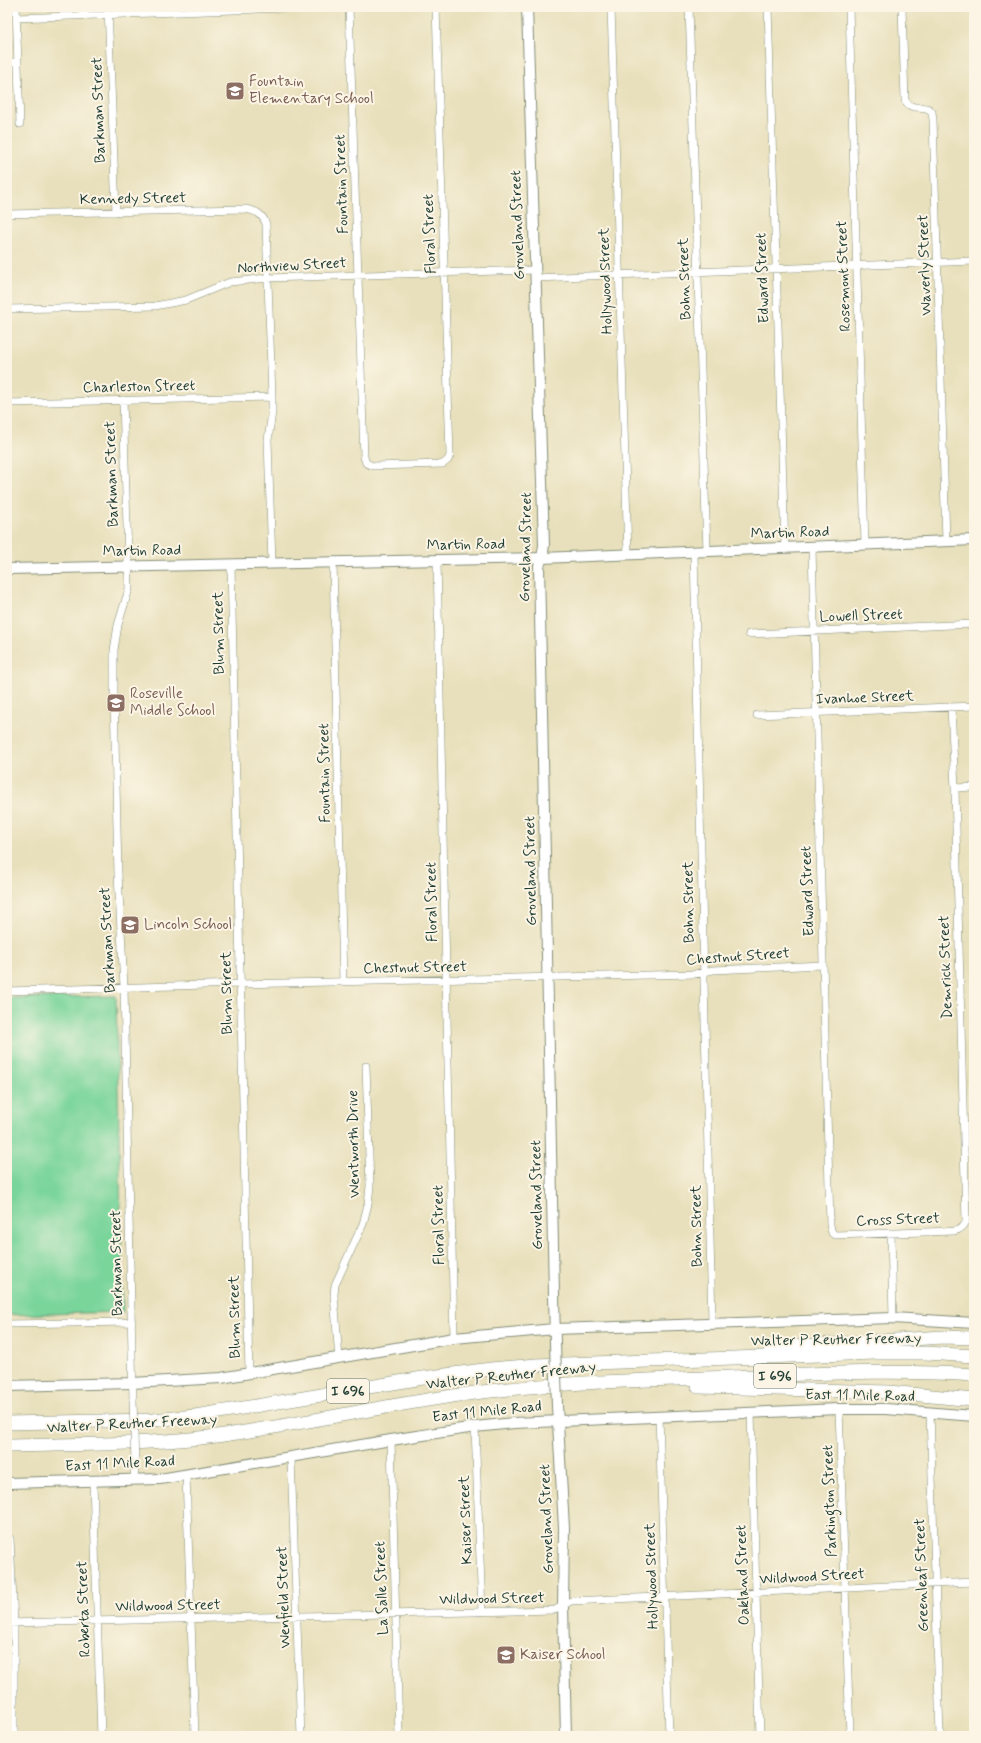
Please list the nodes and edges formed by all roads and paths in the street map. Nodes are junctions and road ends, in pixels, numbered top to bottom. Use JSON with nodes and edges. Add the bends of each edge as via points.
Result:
{"nodes":[{"id":1,"x":16,"y":7,"type":"edge"},
{"id":2,"x":312,"y":7,"type":"edge"},
{"id":3,"x":349,"y":7,"type":"edge"},
{"id":4,"x":436,"y":7,"type":"edge"},
{"id":5,"x":527,"y":7,"type":"edge"},
{"id":6,"x":611,"y":7,"type":"edge"},
{"id":7,"x":689,"y":7,"type":"edge"},
{"id":8,"x":768,"y":7,"type":"edge"},
{"id":9,"x":849,"y":7,"type":"edge"},
{"id":10,"x":902,"y":7,"type":"edge"},
{"id":11,"x":108,"y":11,"type":"edge"},
{"id":12,"x":16,"y":18,"type":"junction"},
{"id":13,"x":7,"y":62,"type":"edge"},
{"id":14,"x":18,"y":62,"type":"junction"},
{"id":15,"x":20,"y":124,"type":"dead end"},
{"id":16,"x":116,"y":212,"type":"junction"},
{"id":17,"x":7,"y":214,"type":"edge"},
{"id":18,"x":974,"y":261,"type":"edge"},
{"id":19,"x":938,"y":263,"type":"junction"},
{"id":20,"x":857,"y":266,"type":"junction"},
{"id":21,"x":776,"y":269,"type":"junction"},
{"id":22,"x":444,"y":272,"type":"junction"},
{"id":23,"x":697,"y":272,"type":"junction"},
{"id":24,"x":535,"y":274,"type":"junction"},
{"id":25,"x":358,"y":275,"type":"junction"},
{"id":26,"x":619,"y":275,"type":"junction"},
{"id":27,"x":268,"y":278,"type":"junction"},
{"id":28,"x":7,"y":309,"type":"edge"},
{"id":29,"x":272,"y":397,"type":"junction"},
{"id":30,"x":123,"y":400,"type":"junction"},
{"id":31,"x":7,"y":403,"type":"edge"},
{"id":32,"x":364,"y":457,"type":"joint"},
{"id":33,"x":974,"y":540,"type":"edge"},
{"id":34,"x":946,"y":541,"type":"junction"},
{"id":35,"x":865,"y":545,"type":"junction"},
{"id":36,"x":812,"y":548,"type":"junction"},
{"id":37,"x":785,"y":549,"type":"junction"},
{"id":38,"x":707,"y":551,"type":"junction"},
{"id":39,"x":694,"y":552,"type":"junction"},
{"id":40,"x":628,"y":554,"type":"junction"},
{"id":41,"x":542,"y":558,"type":"junction"},
{"id":42,"x":437,"y":560,"type":"junction"},
{"id":43,"x":333,"y":562,"type":"junction"},
{"id":44,"x":272,"y":564,"type":"junction"},
{"id":45,"x":230,"y":565,"type":"junction"},
{"id":46,"x":129,"y":566,"type":"junction"},
{"id":47,"x":7,"y":569,"type":"edge"},
{"id":48,"x":974,"y":624,"type":"edge"},
{"id":49,"x":815,"y":630,"type":"junction"},
{"id":50,"x":748,"y":634,"type":"dead end"},
{"id":51,"x":974,"y":706,"type":"edge"},
{"id":52,"x":951,"y":707,"type":"junction"},
{"id":53,"x":816,"y":713,"type":"junction"},
{"id":54,"x":757,"y":714,"type":"dead end"},
{"id":55,"x":974,"y":787,"type":"edge"},
{"id":56,"x":955,"y":788,"type":"junction"},
{"id":57,"x":823,"y":965,"type":"junction"},
{"id":58,"x":704,"y":972,"type":"junction"},
{"id":59,"x":548,"y":978,"type":"junction"},
{"id":60,"x":446,"y":980,"type":"junction"},
{"id":61,"x":343,"y":982,"type":"junction"},
{"id":62,"x":239,"y":984,"type":"junction"},
{"id":63,"x":124,"y":987,"type":"junction"},
{"id":64,"x":7,"y":991,"type":"edge"},
{"id":65,"x":366,"y":1066,"type":"dead end"},
{"id":66,"x":964,"y":1226,"type":"joint"},
{"id":67,"x":832,"y":1233,"type":"joint"},
{"id":68,"x":891,"y":1234,"type":"junction"},
{"id":69,"x":893,"y":1318,"type":"junction"},
{"id":70,"x":132,"y":1322,"type":"junction"},
{"id":71,"x":712,"y":1323,"type":"junction"},
{"id":72,"x":974,"y":1323,"type":"edge"},
{"id":73,"x":7,"y":1324,"type":"edge"},
{"id":74,"x":555,"y":1329,"type":"junction"},
{"id":75,"x":454,"y":1338,"type":"junction"},
{"id":76,"x":974,"y":1338,"type":"edge"},
{"id":77,"x":974,"y":1356,"type":"edge"},
{"id":78,"x":339,"y":1359,"type":"junction"},
{"id":79,"x":690,"y":1360,"type":"junction"},
{"id":80,"x":249,"y":1373,"type":"junction"},
{"id":81,"x":974,"y":1375,"type":"edge"},
{"id":82,"x":132,"y":1383,"type":"junction"},
{"id":83,"x":576,"y":1384,"type":"junction"},
{"id":84,"x":7,"y":1386,"type":"edge"},
{"id":85,"x":974,"y":1400,"type":"edge"},
{"id":86,"x":839,"y":1409,"type":"junction"},
{"id":87,"x":751,"y":1412,"type":"junction"},
{"id":88,"x":930,"y":1412,"type":"junction"},
{"id":89,"x":659,"y":1416,"type":"junction"},
{"id":90,"x":974,"y":1416,"type":"edge"},
{"id":91,"x":557,"y":1420,"type":"junction"},
{"id":92,"x":7,"y":1423,"type":"edge"},
{"id":93,"x":475,"y":1427,"type":"junction"},
{"id":94,"x":391,"y":1440,"type":"junction"},
{"id":95,"x":7,"y":1446,"type":"edge"},
{"id":96,"x":291,"y":1458,"type":"junction"},
{"id":97,"x":186,"y":1475,"type":"junction"},
{"id":98,"x":134,"y":1480,"type":"junction"},
{"id":99,"x":93,"y":1481,"type":"junction"},
{"id":100,"x":7,"y":1483,"type":"edge"},
{"id":101,"x":8,"y":1539,"type":"edge"},
{"id":102,"x":974,"y":1582,"type":"edge"},
{"id":103,"x":936,"y":1584,"type":"junction"},
{"id":104,"x":846,"y":1588,"type":"junction"},
{"id":105,"x":757,"y":1592,"type":"junction"},
{"id":106,"x":666,"y":1597,"type":"junction"},
{"id":107,"x":563,"y":1606,"type":"junction"},
{"id":108,"x":482,"y":1612,"type":"junction"},
{"id":109,"x":396,"y":1614,"type":"junction"},
{"id":110,"x":298,"y":1616,"type":"junction"},
{"id":111,"x":192,"y":1619,"type":"junction"},
{"id":112,"x":98,"y":1621,"type":"junction"},
{"id":113,"x":10,"y":1623,"type":"edge"},
{"id":114,"x":14,"y":1736,"type":"edge"},
{"id":115,"x":101,"y":1736,"type":"edge"},
{"id":116,"x":195,"y":1736,"type":"edge"},
{"id":117,"x":301,"y":1736,"type":"edge"},
{"id":118,"x":399,"y":1736,"type":"edge"},
{"id":119,"x":566,"y":1736,"type":"edge"},
{"id":120,"x":669,"y":1736,"type":"edge"},
{"id":121,"x":760,"y":1736,"type":"edge"},
{"id":122,"x":850,"y":1736,"type":"edge"},
{"id":123,"x":940,"y":1736,"type":"edge"}],
"edges":[{"from":1,"to":12,"type":"street"},
{"from":2,"to":11,"type":"street"},
{"from":3,"to":25,"type":"street","name":"Fountain Street"},
{"from":4,"to":22,"type":"street","name":"Floral Street"},
{"from":5,"to":24,"type":"street","name":"Groveland Street"},
{"from":6,"to":26,"type":"street","name":"Hollywood Street"},
{"from":7,"to":23,"type":"street","name":"Bohn Street"},
{"from":8,"to":21,"type":"street","name":"Edward Street"},
{"from":9,"to":20,"type":"street","name":"Rosemont Street"},
{"from":10,"to":19,"type":"street","name":"Waverly Street","via":[[905,100],[909,106],[929,109],[932,116]]},
{"from":11,"to":12,"type":"street"},
{"from":11,"to":16,"type":"street","name":"Barkman Street"},
{"from":12,"to":14,"type":"street"},
{"from":13,"to":14,"type":"street"},
{"from":14,"to":15,"type":"street"},
{"from":16,"to":17,"type":"street","name":"Kennedy Street"},
{"from":16,"to":27,"type":"street","name":"Kennedy Street","via":[[245,209],[259,213],[266,224]]},
{"from":18,"to":19,"type":"street","name":"Northview Street"},
{"from":19,"to":20,"type":"street","name":"Northview Street"},
{"from":19,"to":34,"type":"street","name":"Waverly Street"},
{"from":20,"to":21,"type":"street","name":"Northview Street"},
{"from":20,"to":35,"type":"street","name":"Rosemont Street"},
{"from":21,"to":23,"type":"street","name":"Northview Street"},
{"from":21,"to":37,"type":"street","name":"Edward Street"},
{"from":22,"to":24,"type":"street","name":"Northview Street"},
{"from":22,"to":25,"type":"street","name":"Northview Street"},
{"from":22,"to":32,"type":"street","name":"Floral Street","via":[[450,445],[448,460],[441,464],[373,466],[366,463]]},
{"from":23,"to":26,"type":"street","name":"Northview Street"},
{"from":23,"to":38,"type":"street","name":"Bohn Street"},
{"from":24,"to":26,"type":"street","name":"Northview Street"},
{"from":24,"to":41,"type":"street","name":"Groveland Street","via":[[544,545]]},
{"from":25,"to":27,"type":"street","name":"Northview Street"},
{"from":25,"to":32,"type":"street","name":"Fountain Street"},
{"from":26,"to":40,"type":"street","name":"Hollywood Street"},
{"from":27,"to":28,"type":"street","name":"Northview Street","via":[[230,282],[186,300],[155,306]]},
{"from":27,"to":29,"type":"street"},
{"from":29,"to":30,"type":"street","name":"Charleston Street"},
{"from":29,"to":44,"type":"street","via":[[268,440]]},
{"from":30,"to":31,"type":"street","name":"Charleston Street"},
{"from":30,"to":46,"type":"street","name":"Barkman Street"},
{"from":33,"to":34,"type":"street","name":"Martin Road"},
{"from":34,"to":35,"type":"street","name":"Martin Road"},
{"from":35,"to":36,"type":"street","name":"Martin Road"},
{"from":36,"to":37,"type":"street","name":"Martin Road"},
{"from":36,"to":49,"type":"street","name":"Edward Street"},
{"from":37,"to":38,"type":"street","name":"Martin Road"},
{"from":38,"to":39,"type":"street","name":"Martin Road"},
{"from":39,"to":40,"type":"street","name":"Martin Road"},
{"from":39,"to":58,"type":"street","name":"Bohn Street"},
{"from":40,"to":41,"type":"street","name":"Martin Road"},
{"from":41,"to":42,"type":"street","name":"Martin Road"},
{"from":41,"to":59,"type":"street","name":"Groveland Street","via":[[539,574]]},
{"from":42,"to":43,"type":"street","name":"Martin Road"},
{"from":42,"to":60,"type":"street","name":"Floral Street"},
{"from":43,"to":44,"type":"street","name":"Martin Road"},
{"from":43,"to":61,"type":"street","name":"Fountain Street"},
{"from":44,"to":45,"type":"street","name":"Martin Road"},
{"from":45,"to":46,"type":"street","name":"Martin Road"},
{"from":45,"to":62,"type":"street","name":"Blum Street"},
{"from":46,"to":47,"type":"street","name":"Martin Road"},
{"from":46,"to":63,"type":"street","name":"Barkman Street","via":[[129,589],[118,625],[114,650],[118,874]]},
{"from":48,"to":49,"type":"street","name":"Lowell Street"},
{"from":49,"to":50,"type":"street","name":"Lowell Street"},
{"from":49,"to":53,"type":"street","name":"Edward Street"},
{"from":51,"to":52,"type":"street","name":"Ivanhoe Street"},
{"from":52,"to":53,"type":"street","name":"Ivanhoe Street"},
{"from":52,"to":56,"type":"street","name":"Demrick Street"},
{"from":53,"to":54,"type":"street","name":"Ivanhoe Street"},
{"from":53,"to":57,"type":"street","name":"Edward Street"},
{"from":55,"to":56,"type":"street"},
{"from":56,"to":66,"type":"street","name":"Demrick Street","via":[[966,1219]]},
{"from":57,"to":58,"type":"street","name":"Chestnut Street"},
{"from":57,"to":67,"type":"street","name":"Edward Street"},
{"from":58,"to":59,"type":"street","name":"Chestnut Street"},
{"from":58,"to":71,"type":"street","name":"Bohn Street"},
{"from":59,"to":60,"type":"street","name":"Chestnut Street"},
{"from":59,"to":74,"type":"street","name":"Groveland Street"},
{"from":60,"to":61,"type":"street","name":"Chestnut Street"},
{"from":60,"to":75,"type":"street","name":"Floral Street"},
{"from":61,"to":62,"type":"street","name":"Chestnut Street"},
{"from":62,"to":63,"type":"street","name":"Chestnut Street"},
{"from":62,"to":80,"type":"street","name":"Blum Street"},
{"from":63,"to":64,"type":"street","name":"Chestnut Street"},
{"from":63,"to":70,"type":"street","name":"Barkman Street"},
{"from":65,"to":78,"type":"street","name":"Wentworth Drive","via":[[370,1186],[363,1224],[335,1285]]},
{"from":66,"to":68,"type":"street","name":"Cross Street","via":[[958,1231]]},
{"from":67,"to":68,"type":"street","name":"Cross Street"},
{"from":68,"to":69,"type":"street"},
{"from":69,"to":71,"type":"street"},
{"from":69,"to":72,"type":"street"},
{"from":70,"to":73,"type":"street"},
{"from":70,"to":82,"type":"street","name":"Barkman Street"},
{"from":71,"to":74,"type":"street"},
{"from":74,"to":75,"type":"street"},
{"from":74,"to":91,"type":"street","name":"Groveland Street","bridge":true},
{"from":75,"to":78,"type":"street"},
{"from":76,"to":79,"type":"highway","via":[[943,1337],[764,1349]]},
{"from":77,"to":79,"type":"highway","name":"Walter P Reuther Freeway","number":"I 696","via":[[875,1353]]},
{"from":78,"to":80,"type":"street"},
{"from":79,"to":92,"type":"highway","name":"Walter P Reuther Freeway","number":"I 696","via":[[491,1369],[195,1416],[152,1420]]},
{"from":80,"to":82,"type":"street","via":[[198,1380]]},
{"from":81,"to":83,"type":"highway","name":"Walter P Reuther Freeway","number":"I 696","via":[[879,1372]]},
{"from":82,"to":84,"type":"street"},
{"from":82,"to":98,"type":"street","name":"Barkman Street","bridge":true},
{"from":83,"to":85,"type":"highway","via":[[604,1390],[698,1387],[889,1392]]},
{"from":83,"to":95,"type":"highway","name":"Walter P Reuther Freeway","number":"I 696","via":[[460,1395],[191,1439]]},
{"from":86,"to":87,"type":"street","name":"East 11 Mile Road"},
{"from":86,"to":88,"type":"street","name":"East 11 Mile Road"},
{"from":86,"to":104,"type":"street","name":"Parkington Street"},
{"from":87,"to":89,"type":"street","name":"East 11 Mile Road"},
{"from":87,"to":105,"type":"street","name":"Oakland Street"},
{"from":88,"to":90,"type":"street","name":"East 11 Mile Road"},
{"from":88,"to":103,"type":"street","name":"Greenleaf Street"},
{"from":89,"to":91,"type":"street","name":"East 11 Mile Road"},
{"from":89,"to":106,"type":"street","name":"Hollywood Street"},
{"from":91,"to":93,"type":"street","name":"East 11 Mile Road"},
{"from":91,"to":107,"type":"street","name":"Groveland Street","via":[[564,1528]]},
{"from":93,"to":94,"type":"street","name":"East 11 Mile Road"},
{"from":93,"to":108,"type":"street","name":"Kaiser Street"},
{"from":94,"to":96,"type":"street","name":"East 11 Mile Road"},
{"from":94,"to":109,"type":"street","name":"La Salle Street"},
{"from":96,"to":97,"type":"street","name":"East 11 Mile Road"},
{"from":96,"to":110,"type":"street","name":"Wenfield Street"},
{"from":97,"to":98,"type":"street","name":"East 11 Mile Road"},
{"from":97,"to":111,"type":"street"},
{"from":98,"to":99,"type":"street","name":"East 11 Mile Road"},
{"from":99,"to":100,"type":"street","name":"East 11 Mile Road"},
{"from":99,"to":112,"type":"street","name":"Roberta Street"},
{"from":101,"to":113,"type":"street"},
{"from":102,"to":103,"type":"street","name":"Wildwood Street"},
{"from":103,"to":104,"type":"street","name":"Wildwood Street"},
{"from":103,"to":123,"type":"street","name":"Greenleaf Street"},
{"from":104,"to":105,"type":"street","name":"Wildwood Street"},
{"from":104,"to":122,"type":"street","name":"Parkington Street"},
{"from":105,"to":106,"type":"street","name":"Wildwood Street"},
{"from":105,"to":121,"type":"street","name":"Oakland Street"},
{"from":106,"to":107,"type":"street","name":"Wildwood Street","via":[[570,1601]]},
{"from":106,"to":120,"type":"street","name":"Hollywood Street"},
{"from":107,"to":108,"type":"street","name":"Wildwood Street","via":[[555,1610]]},
{"from":107,"to":119,"type":"street","name":"Groveland Street"},
{"from":108,"to":109,"type":"street","name":"Wildwood Street"},
{"from":109,"to":110,"type":"street","name":"Wildwood Street"},
{"from":109,"to":118,"type":"street","name":"La Salle Street"},
{"from":110,"to":111,"type":"street","name":"Wildwood Street"},
{"from":110,"to":117,"type":"street","name":"Wenfield Street"},
{"from":111,"to":112,"type":"street","name":"Wildwood Street"},
{"from":111,"to":116,"type":"street"},
{"from":112,"to":113,"type":"street","name":"Wildwood Street"},
{"from":112,"to":115,"type":"street","name":"Roberta Street"},
{"from":113,"to":114,"type":"street"}]}
